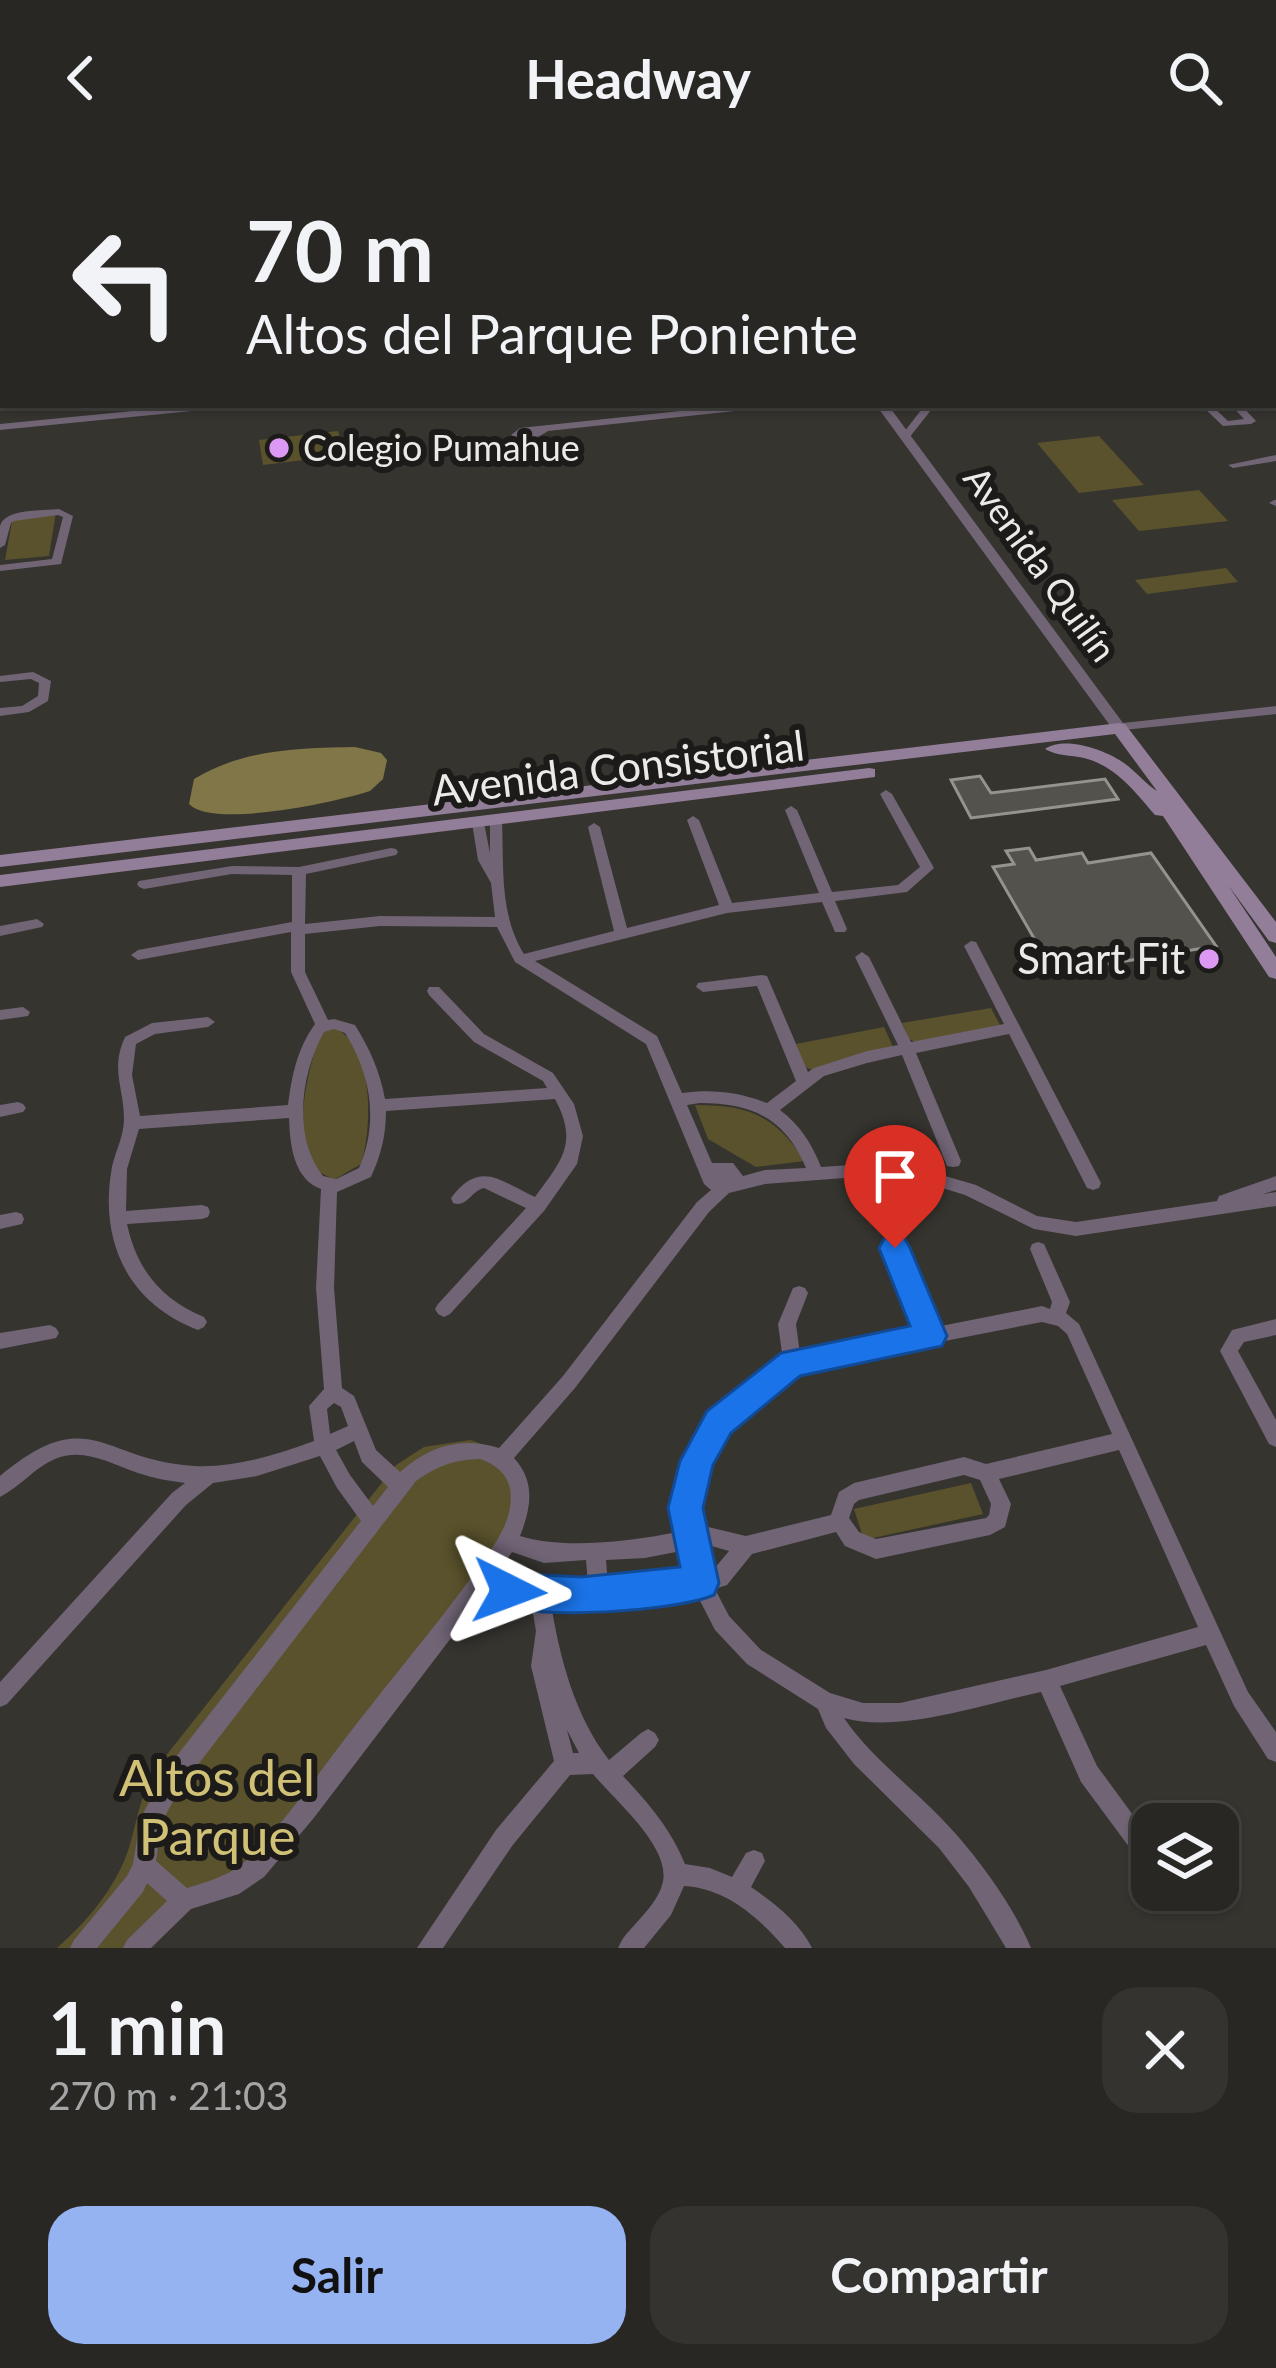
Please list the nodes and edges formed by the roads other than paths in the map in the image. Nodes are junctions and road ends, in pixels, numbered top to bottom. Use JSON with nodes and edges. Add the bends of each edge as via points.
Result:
{"nodes":[{"id":1,"x":78,"y":408,"type":"edge"},
{"id":2,"x":191,"y":408,"type":"edge"},
{"id":3,"x":736,"y":408,"type":"edge"},
{"id":4,"x":884,"y":408,"type":"edge"},
{"id":5,"x":928,"y":408,"type":"edge"},
{"id":6,"x":1209,"y":408,"type":"edge"},
{"id":7,"x":1239,"y":408,"type":"edge"},
{"id":8,"x":76,"y":419,"type":"junction"},
{"id":9,"x":0,"y":427,"type":"edge"},
{"id":10,"x":546,"y":428,"type":"dead end"},
{"id":11,"x":906,"y":436,"type":"junction"},
{"id":12,"x":1276,"y":458,"type":"edge"},
{"id":13,"x":1232,"y":465,"type":"dead end"},
{"id":14,"x":0,"y":545,"type":"edge"},
{"id":15,"x":0,"y":568,"type":"edge"},
{"id":16,"x":0,"y":679,"type":"edge"},
{"id":17,"x":1276,"y":710,"type":"edge"},
{"id":18,"x":0,"y":712,"type":"edge"},
{"id":19,"x":1124,"y":734,"type":"junction"},
{"id":20,"x":1054,"y":749,"type":"junction"},
{"id":21,"x":1144,"y":762,"type":"junction"},
{"id":22,"x":870,"y":765,"type":"junction"},
{"id":23,"x":803,"y":774,"type":"junction"},
{"id":24,"x":886,"y":794,"type":"dead end"},
{"id":25,"x":791,"y":810,"type":"dead end"},
{"id":26,"x":693,"y":820,"type":"dead end"},
{"id":27,"x":487,"y":822,"type":"junction"},
{"id":28,"x":1172,"y":822,"type":"junction"},
{"id":29,"x":594,"y":827,"type":"dead end"},
{"id":30,"x":293,"y":836,"type":"junction"},
{"id":31,"x":391,"y":852,"type":"dead end"},
{"id":32,"x":0,"y":861,"type":"edge"},
{"id":33,"x":299,"y":871,"type":"junction"},
{"id":34,"x":0,"y":881,"type":"edge"},
{"id":35,"x":144,"y":884,"type":"dead end"},
{"id":36,"x":831,"y":897,"type":"junction"},
{"id":37,"x":728,"y":908,"type":"junction"},
{"id":38,"x":503,"y":922,"type":"junction"},
{"id":39,"x":37,"y":925,"type":"dead end"},
{"id":40,"x":298,"y":928,"type":"junction"},
{"id":41,"x":840,"y":929,"type":"dead end"},
{"id":42,"x":621,"y":931,"type":"junction"},
{"id":43,"x":0,"y":932,"type":"edge"},
{"id":44,"x":1276,"y":937,"type":"edge"},
{"id":45,"x":971,"y":946,"type":"dead end"},
{"id":46,"x":137,"y":955,"type":"dead end"},
{"id":47,"x":862,"y":957,"type":"dead end"},
{"id":48,"x":523,"y":959,"type":"junction"},
{"id":49,"x":1276,"y":972,"type":"edge"},
{"id":50,"x":703,"y":987,"type":"dead end"},
{"id":51,"x":434,"y":991,"type":"dead end"},
{"id":52,"x":23,"y":1012,"type":"dead end"},
{"id":53,"x":0,"y":1015,"type":"edge"},
{"id":54,"x":208,"y":1022,"type":"dead end"},
{"id":55,"x":322,"y":1025,"type":"junction"},
{"id":56,"x":1014,"y":1027,"type":"junction"},
{"id":57,"x":907,"y":1049,"type":"junction"},
{"id":58,"x":804,"y":1082,"type":"junction"},
{"id":59,"x":560,"y":1093,"type":"junction"},
{"id":60,"x":677,"y":1100,"type":"junction"},
{"id":61,"x":378,"y":1106,"type":"junction"},
{"id":62,"x":19,"y":1108,"type":"dead end"},
{"id":63,"x":770,"y":1109,"type":"junction"},
{"id":64,"x":0,"y":1111,"type":"edge"},
{"id":65,"x":295,"y":1111,"type":"junction"},
{"id":66,"x":132,"y":1123,"type":"junction"},
{"id":67,"x":953,"y":1162,"type":"dead end"},
{"id":68,"x":816,"y":1172,"type":"junction"},
{"id":69,"x":721,"y":1178,"type":"junction"},
{"id":70,"x":1093,"y":1183,"type":"dead end"},
{"id":71,"x":1276,"y":1184,"type":"edge"},
{"id":72,"x":328,"y":1186,"type":"junction"},
{"id":73,"x":460,"y":1198,"type":"dead end"},
{"id":74,"x":1276,"y":1199,"type":"edge"},
{"id":75,"x":895,"y":1200,"type":"dead end"},
{"id":76,"x":1217,"y":1205,"type":"junction"},
{"id":77,"x":538,"y":1206,"type":"junction"},
{"id":78,"x":202,"y":1212,"type":"dead end"},
{"id":79,"x":118,"y":1218,"type":"junction"},
{"id":80,"x":1038,"y":1250,"type":"dead end"},
{"id":81,"x":799,"y":1293,"type":"dead end"},
{"id":82,"x":444,"y":1309,"type":"dead end"},
{"id":83,"x":1056,"y":1316,"type":"junction"},
{"id":84,"x":198,"y":1322,"type":"dead end"},
{"id":85,"x":1276,"y":1327,"type":"edge"},
{"id":86,"x":50,"y":1333,"type":"dead end"},
{"id":87,"x":931,"y":1336,"type":"junction"},
{"id":88,"x":0,"y":1341,"type":"edge"},
{"id":89,"x":792,"y":1363,"type":"junction"},
{"id":90,"x":333,"y":1392,"type":"junction"},
{"id":91,"x":357,"y":1431,"type":"junction"},
{"id":92,"x":1276,"y":1438,"type":"edge"},
{"id":93,"x":1124,"y":1440,"type":"junction"},
{"id":94,"x":326,"y":1445,"type":"junction"},
{"id":95,"x":504,"y":1456,"type":"junction"},
{"id":96,"x":161,"y":1470,"type":"junction"},
{"id":97,"x":986,"y":1473,"type":"junction"},
{"id":98,"x":211,"y":1474,"type":"junction"},
{"id":99,"x":401,"y":1486,"type":"junction"},
{"id":100,"x":1,"y":1487,"type":"edge"},
{"id":101,"x":167,"y":1514,"type":"junction"},
{"id":102,"x":373,"y":1521,"type":"junction"},
{"id":103,"x":840,"y":1522,"type":"junction"},
{"id":104,"x":688,"y":1540,"type":"junction"},
{"id":105,"x":507,"y":1541,"type":"junction"},
{"id":106,"x":746,"y":1546,"type":"junction"},
{"id":107,"x":595,"y":1552,"type":"junction"},
{"id":108,"x":701,"y":1583,"type":"junction"},
{"id":109,"x":478,"y":1585,"type":"junction"},
{"id":110,"x":541,"y":1594,"type":"junction"},
{"id":111,"x":599,"y":1594,"type":"junction"},
{"id":112,"x":1211,"y":1634,"type":"junction"},
{"id":113,"x":1046,"y":1680,"type":"junction"},
{"id":114,"x":555,"y":1689,"type":"junction"},
{"id":115,"x":0,"y":1697,"type":"edge"},
{"id":116,"x":825,"y":1702,"type":"junction"},
{"id":117,"x":648,"y":1740,"type":"dead end"},
{"id":118,"x":1276,"y":1751,"type":"edge"},
{"id":119,"x":565,"y":1764,"type":"junction"},
{"id":120,"x":603,"y":1769,"type":"junction"},
{"id":121,"x":1131,"y":1830,"type":"edge"},
{"id":122,"x":754,"y":1862,"type":"dead end"},
{"id":123,"x":145,"y":1866,"type":"junction"},
{"id":124,"x":675,"y":1874,"type":"junction"},
{"id":125,"x":736,"y":1892,"type":"junction"},
{"id":126,"x":184,"y":1900,"type":"junction"},
{"id":127,"x":82,"y":1948,"type":"edge"},
{"id":128,"x":135,"y":1948,"type":"edge"},
{"id":129,"x":429,"y":1948,"type":"edge"},
{"id":130,"x":630,"y":1948,"type":"edge"},
{"id":131,"x":800,"y":1948,"type":"edge"},
{"id":132,"x":1019,"y":1948,"type":"edge"}],
"edges":[{"from":1,"to":8,"type":"street"},
{"from":2,"to":8,"type":"street"},
{"from":3,"to":10,"type":"street"},
{"from":4,"to":11,"type":"street","name":"Avenida Quilín"},
{"from":5,"to":11,"type":"street"},
{"from":6,"to":7,"type":"street","via":[[1226,424],[1251,422]]},
{"from":8,"to":9,"type":"street"},
{"from":11,"to":19,"type":"street","name":"Avenida Quilín"},
{"from":12,"to":13,"type":"street"},
{"from":14,"to":15,"type":"street","via":[[11,518],[68,516],[57,562]]},
{"from":16,"to":18,"type":"street","via":[[45,681],[37,705]]},
{"from":17,"to":19,"type":"street","name":"Avenida Consistorial","via":[[1206,728]]},
{"from":19,"to":20,"type":"main road","name":"Avenida Consistorial"},
{"from":19,"to":21,"type":"main road","name":"Avenida Quilín"},
{"from":19,"to":22,"type":"main road","name":"Avenida Consistorial"},
{"from":20,"to":22,"type":"main road","name":"Avenida Consistorial"},
{"from":20,"to":28,"type":"main road","via":[[1114,760]]},
{"from":21,"to":28,"type":"main road","name":"Avenida Quilín"},
{"from":21,"to":44,"type":"main road","name":"Avenida Quilín"},
{"from":22,"to":23,"type":"main road","name":"Avenida Consistorial"},
{"from":23,"to":27,"type":"main road","name":"Avenida Consistorial"},
{"from":23,"to":30,"type":"main road","name":"Avenida Consistorial"},
{"from":24,"to":36,"type":"street","via":[[923,875],[902,889]]},
{"from":25,"to":36,"type":"street"},
{"from":26,"to":37,"type":"street"},
{"from":27,"to":30,"type":"main road","name":"Avenida Consistorial"},
{"from":27,"to":38,"type":"street","via":[[485,860]]},
{"from":28,"to":49,"type":"main road","name":"Avenida Quilín"},
{"from":29,"to":42,"type":"street"},
{"from":30,"to":32,"type":"main road","name":"Avenida Consistorial"},
{"from":30,"to":34,"type":"main road","name":"Avenida Consistorial"},
{"from":31,"to":33,"type":"street"},
{"from":33,"to":35,"type":"street"},
{"from":33,"to":40,"type":"street"},
{"from":36,"to":37,"type":"street"},
{"from":36,"to":41,"type":"street"},
{"from":37,"to":42,"type":"street"},
{"from":38,"to":40,"type":"street"},
{"from":38,"to":48,"type":"street"},
{"from":39,"to":43,"type":"street"},
{"from":40,"to":46,"type":"street"},
{"from":40,"to":55,"type":"street","via":[[298,972]]},
{"from":42,"to":48,"type":"street"},
{"from":45,"to":56,"type":"street"},
{"from":47,"to":57,"type":"street"},
{"from":48,"to":60,"type":"street","via":[[652,1040]]},
{"from":50,"to":58,"type":"street","via":[[761,980]]},
{"from":51,"to":59,"type":"street","via":[[479,1038],[541,1072]]},
{"from":52,"to":53,"type":"street"},
{"from":54,"to":66,"type":"street","via":[[152,1029],[130,1041],[124,1080]]},
{"from":55,"to":61,"type":"street","via":[[344,1025],[355,1036]]},
{"from":55,"to":65,"type":"street","via":[[302,1060]]},
{"from":56,"to":57,"type":"street"},
{"from":56,"to":70,"type":"street"},
{"from":57,"to":58,"type":"street"},
{"from":57,"to":67,"type":"street"},
{"from":58,"to":63,"type":"street"},
{"from":59,"to":61,"type":"street"},
{"from":59,"to":77,"type":"street","via":[[574,1151]]},
{"from":60,"to":63,"type":"street","via":[[744,1097]]},
{"from":60,"to":69,"type":"street"},
{"from":61,"to":72,"type":"street","via":[[365,1172]]},
{"from":62,"to":64,"type":"street"},
{"from":63,"to":68,"type":"street","via":[[798,1132]]},
{"from":65,"to":66,"type":"street"},
{"from":65,"to":72,"type":"street","via":[[305,1168]]},
{"from":66,"to":79,"type":"street","via":[[119,1170]]},
{"from":68,"to":69,"type":"street"},
{"from":68,"to":76,"type":"street","via":[[897,1168],[934,1176],[1034,1222],[1076,1229]]},
{"from":69,"to":95,"type":"street"},
{"from":71,"to":76,"type":"street"},
{"from":72,"to":90,"type":"street"},
{"from":73,"to":77,"type":"street","via":[[485,1181]]},
{"from":74,"to":76,"type":"street"},
{"from":75,"to":87,"type":"street","via":[[895,1248]]},
{"from":77,"to":82,"type":"street"},
{"from":78,"to":79,"type":"street"},
{"from":79,"to":84,"type":"street","via":[[143,1284],[174,1313]]},
{"from":80,"to":83,"type":"street","via":[[1060,1302]]},
{"from":81,"to":89,"type":"street","via":[[788,1324]]},
{"from":83,"to":87,"type":"street"},
{"from":83,"to":93,"type":"street","via":[[1072,1329]]},
{"from":85,"to":92,"type":"street","via":[[1238,1335],[1229,1346]]},
{"from":86,"to":88,"type":"street"},
{"from":87,"to":89,"type":"street"},
{"from":89,"to":104,"type":"street","via":[[738,1403],[706,1442],[685,1508]]},
{"from":90,"to":91,"type":"street","via":[[348,1402]]},
{"from":90,"to":94,"type":"street","via":[[317,1412]]},
{"from":91,"to":94,"type":"street"},
{"from":91,"to":99,"type":"street","via":[[369,1456]]},
{"from":93,"to":97,"type":"street"},
{"from":93,"to":112,"type":"street"},
{"from":94,"to":98,"type":"street"},
{"from":94,"to":102,"type":"street"},
{"from":95,"to":99,"type":"street","via":[[458,1450],[429,1460]]},
{"from":95,"to":105,"type":"street","via":[[520,1499]]},
{"from":96,"to":98,"type":"street"},
{"from":96,"to":100,"type":"street","via":[[69,1443],[36,1456]]},
{"from":96,"to":101,"type":"street","via":[[173,1486]]},
{"from":97,"to":103,"type":"street","via":[[964,1466],[854,1492]]},
{"from":97,"to":103,"type":"street","via":[[1002,1514],[990,1526],[876,1549],[852,1539]]},
{"from":98,"to":101,"type":"street"},
{"from":99,"to":102,"type":"street"},
{"from":101,"to":115,"type":"street"},
{"from":102,"to":123,"type":"street","via":[[172,1780],[151,1820]]},
{"from":103,"to":106,"type":"street"},
{"from":104,"to":106,"type":"street","via":[[708,1536]]},
{"from":104,"to":107,"type":"street"},
{"from":104,"to":108,"type":"street"},
{"from":105,"to":107,"type":"street","via":[[544,1553]]},
{"from":105,"to":109,"type":"street"},
{"from":106,"to":108,"type":"street","via":[[720,1578]]},
{"from":107,"to":111,"type":"street"},
{"from":108,"to":111,"type":"street"},
{"from":108,"to":116,"type":"street","via":[[722,1623],[754,1657]]},
{"from":109,"to":110,"type":"street"},
{"from":109,"to":126,"type":"street","via":[[267,1858],[231,1886]]},
{"from":110,"to":111,"type":"street"},
{"from":110,"to":114,"type":"street"},
{"from":112,"to":113,"type":"street"},
{"from":112,"to":118,"type":"street"},
{"from":113,"to":116,"type":"street","via":[[900,1714]]},
{"from":113,"to":121,"type":"street","via":[[1089,1774]]},
{"from":114,"to":119,"type":"street"},
{"from":114,"to":120,"type":"street"},
{"from":116,"to":132,"type":"street","via":[[846,1743],[949,1841]]},
{"from":117,"to":120,"type":"street"},
{"from":119,"to":120,"type":"street"},
{"from":119,"to":129,"type":"street"},
{"from":120,"to":124,"type":"street","via":[[663,1841]]},
{"from":122,"to":125,"type":"street"},
{"from":123,"to":126,"type":"street"},
{"from":123,"to":127,"type":"street"},
{"from":124,"to":125,"type":"street"},
{"from":124,"to":130,"type":"street"},
{"from":125,"to":131,"type":"street"},
{"from":126,"to":128,"type":"street"}]}
